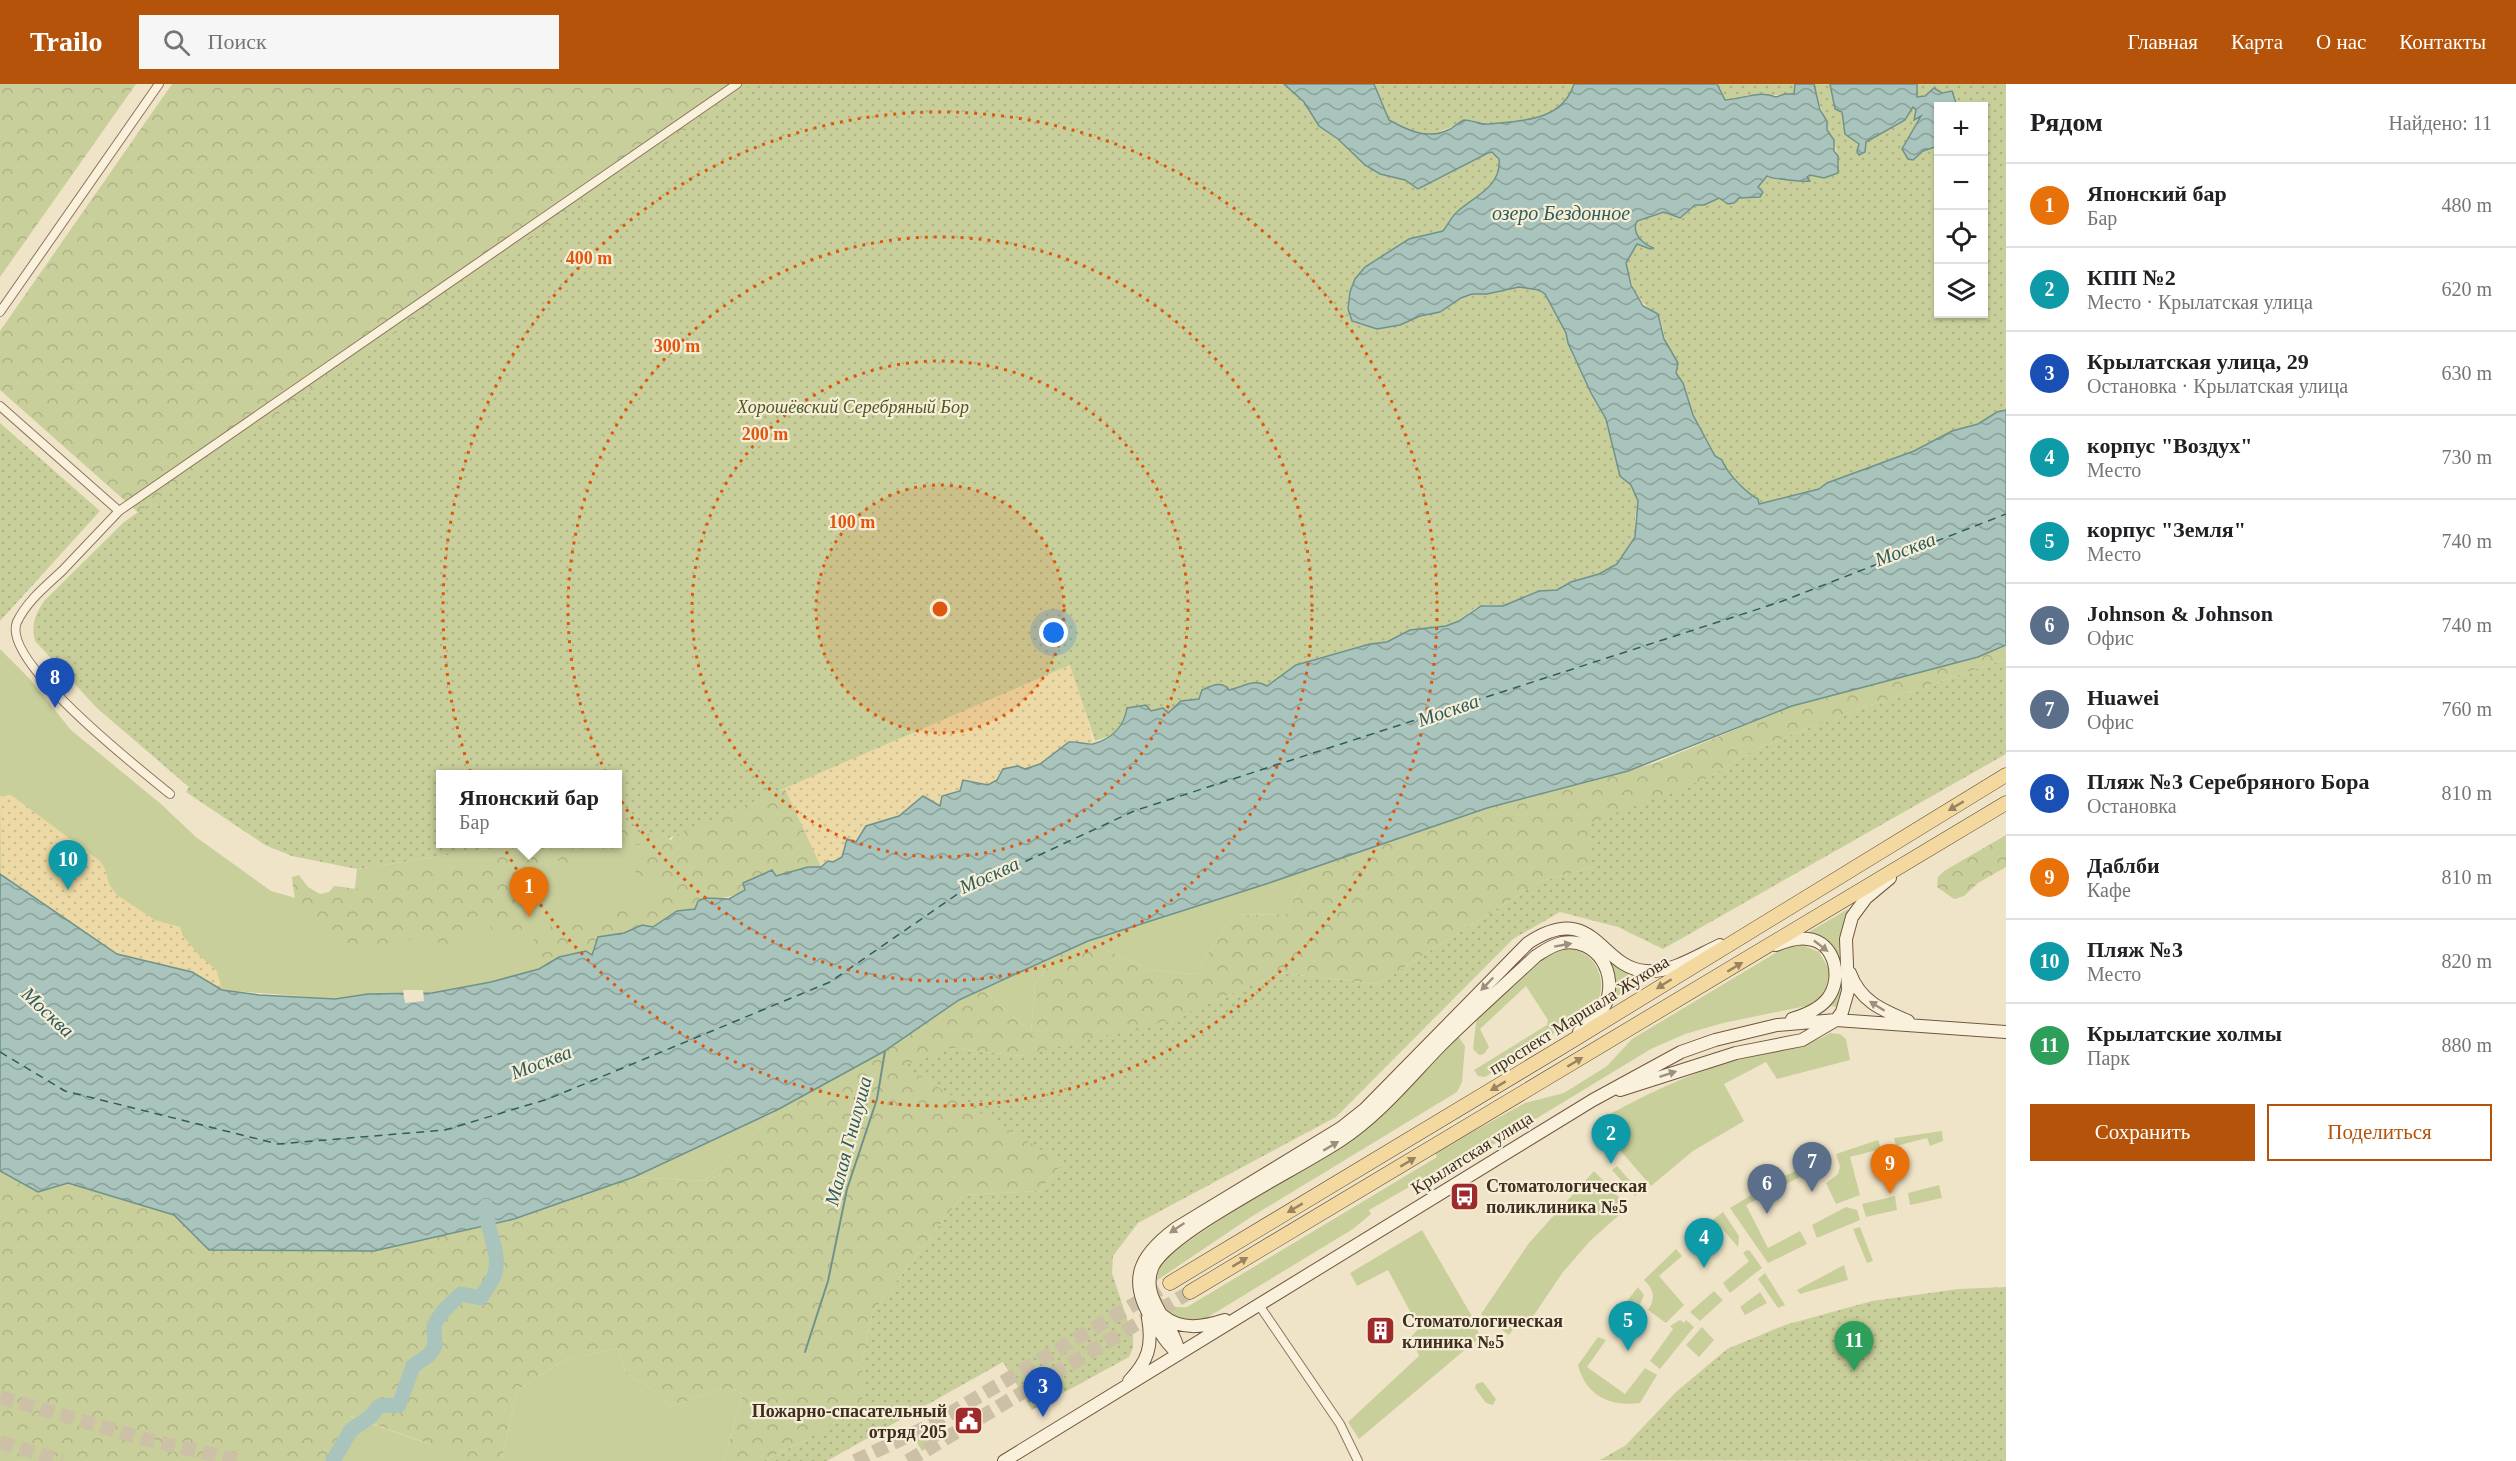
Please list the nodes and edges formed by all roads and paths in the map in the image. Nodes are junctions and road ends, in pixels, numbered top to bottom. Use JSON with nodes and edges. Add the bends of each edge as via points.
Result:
{"nodes":[{"id":1,"x":159,"y":84,"type":"edge"},
{"id":2,"x":737,"y":84,"type":"edge"},
{"id":3,"x":0,"y":312,"type":"edge"},
{"id":4,"x":0,"y":406,"type":"edge"},
{"id":5,"x":119,"y":511,"type":"junction"},
{"id":6,"x":2006,"y":775,"type":"edge"},
{"id":7,"x":170,"y":794,"type":"dead end"},
{"id":8,"x":2006,"y":803,"type":"edge"},
{"id":9,"x":1902,"y":867,"type":"junction"},
{"id":10,"x":1750,"y":931,"type":"junction"},
{"id":11,"x":1767,"y":949,"type":"junction"},
{"id":12,"x":1848,"y":969,"type":"junction"},
{"id":13,"x":1836,"y":1020,"type":"junction"},
{"id":14,"x":1777,"y":1025,"type":"junction"},
{"id":15,"x":1920,"y":1026,"type":"junction"},
{"id":16,"x":2006,"y":1032,"type":"edge"},
{"id":17,"x":1562,"y":1047,"type":"junction"},
{"id":18,"x":1593,"y":1100,"type":"junction"},
{"id":19,"x":1170,"y":1283,"type":"tunnel mouth"},
{"id":20,"x":1190,"y":1292,"type":"tunnel mouth"},
{"id":21,"x":1259,"y":1305,"type":"junction"},
{"id":22,"x":1152,"y":1309,"type":"junction"},
{"id":23,"x":1244,"y":1314,"type":"junction"},
{"id":24,"x":1179,"y":1354,"type":"junction"},
{"id":25,"x":1115,"y":1395,"type":"junction"},
{"id":26,"x":1004,"y":1461,"type":"edge"},
{"id":27,"x":1358,"y":1461,"type":"edge"}],
"edges":[{"from":1,"to":3,"type":"street"},
{"from":2,"to":5,"type":"street"},
{"from":4,"to":5,"type":"street"},
{"from":5,"to":7,"type":"street","via":[[29,603],[16,624],[16,642],[89,728]]},
{"from":6,"to":10,"type":"main road","name":"проспект Маршала Жукова","one_way":true},
{"from":8,"to":9,"type":"main road","name":"проспект Маршала Жукова"},
{"from":9,"to":11,"type":"main road","name":"проспект Маршала Жукова"},
{"from":9,"to":12,"type":"main road","via":[[1866,897],[1852,916],[1846,939]]},
{"from":10,"to":17,"type":"main road","name":"проспект Маршала Жукова","one_way":true},
{"from":10,"to":22,"type":"main road","one_way":true,"via":[[1671,967],[1653,971],[1622,962],[1597,938],[1580,930],[1542,934],[1528,943],[1365,1109],[1341,1128],[1160,1240],[1144,1259],[1138,1279],[1140,1296]]},
{"from":11,"to":14,"type":"main road","one_way":true,"via":[[1798,939],[1815,940],[1828,951],[1837,975],[1823,1003]]},
{"from":20,"to":11,"type":"main road","name":"проспект Маршала Жукова","one_way":true},
{"from":12,"to":13,"type":"main road","via":[[1845,1003]]},
{"from":15,"to":12,"type":"main road","one_way":true,"via":[[1872,1004],[1857,988]]},
{"from":13,"to":14,"type":"main road","name":"Крылатская улица"},
{"from":13,"to":15,"type":"main road","name":"Крылатская улица"},
{"from":18,"to":13,"type":"main road","one_way":true,"via":[[1736,1053],[1802,1040]]},
{"from":14,"to":18,"type":"main road","name":"Крылатская улица","via":[[1681,1052]]},
{"from":15,"to":16,"type":"main road","name":"Крылатская улица"},
{"from":17,"to":19,"type":"main road","name":"проспект Маршала Жукова","one_way":true},
{"from":22,"to":17,"type":"main road","one_way":true,"via":[[1150,1275],[1162,1253],[1355,1130],[1536,956],[1562,943],[1575,943],[1598,954],[1610,984],[1600,1012]]},
{"from":18,"to":21,"type":"main road","name":"Крылатская улица"},
{"from":21,"to":23,"type":"main road","name":"Крылатская улица"},
{"from":21,"to":27,"type":"street","via":[[1340,1424]]},
{"from":22,"to":23,"type":"main road","via":[[1171,1321],[1191,1326]]},
{"from":22,"to":24,"type":"main road","via":[[1168,1344]]},
{"from":22,"to":25,"type":"main road","via":[[1148,1356]]},
{"from":23,"to":24,"type":"main road","name":"Крылатская улица"},
{"from":24,"to":25,"type":"main road","name":"Крылатская улица"},
{"from":25,"to":26,"type":"main road","name":"Крылатская улица"}]}
